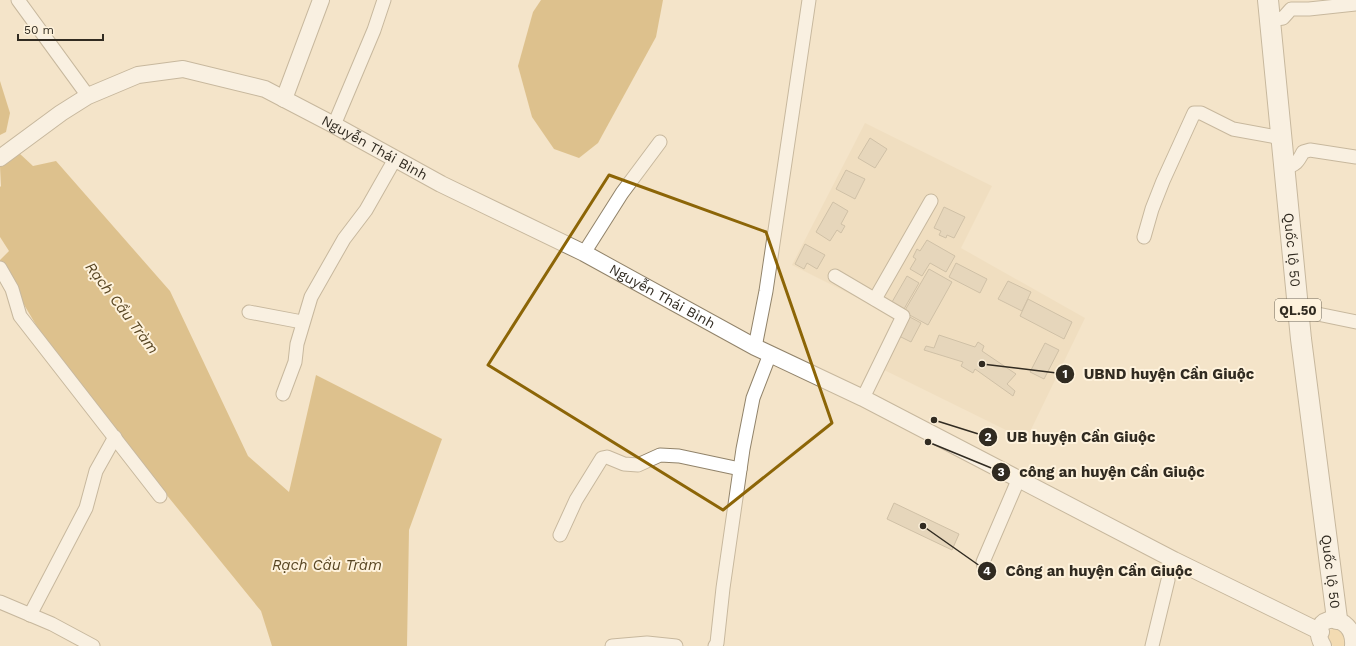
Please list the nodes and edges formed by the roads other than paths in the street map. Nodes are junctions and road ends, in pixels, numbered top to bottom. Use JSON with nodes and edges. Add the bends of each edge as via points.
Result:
{"nodes":[{"id":1,"x":18,"y":0,"type":"edge"},
{"id":2,"x":320,"y":0,"type":"edge"},
{"id":3,"x":384,"y":0,"type":"edge"},
{"id":4,"x":809,"y":0,"type":"edge"},
{"id":5,"x":1268,"y":0,"type":"edge"},
{"id":6,"x":1356,"y":4,"type":"edge"},
{"id":7,"x":1270,"y":20,"type":"junction"},
{"id":8,"x":88,"y":96,"type":"junction"},
{"id":9,"x":284,"y":99,"type":"junction"},
{"id":10,"x":334,"y":125,"type":"junction"},
{"id":11,"x":1282,"y":138,"type":"junction"},
{"id":12,"x":660,"y":142,"type":"dead end"},
{"id":13,"x":0,"y":158,"type":"edge"},
{"id":14,"x":1356,"y":158,"type":"edge"},
{"id":15,"x":395,"y":159,"type":"junction"},
{"id":16,"x":1284,"y":168,"type":"junction"},
{"id":17,"x":931,"y":201,"type":"dead end"},
{"id":18,"x":1144,"y":237,"type":"dead end"},
{"id":19,"x":584,"y":253,"type":"junction"},
{"id":20,"x":0,"y":268,"type":"edge"},
{"id":21,"x":835,"y":276,"type":"dead end"},
{"id":22,"x":875,"y":299,"type":"junction"},
{"id":23,"x":1298,"y":310,"type":"junction"},
{"id":24,"x":249,"y":312,"type":"dead end"},
{"id":25,"x":302,"y":322,"type":"junction"},
{"id":26,"x":1356,"y":322,"type":"edge"},
{"id":27,"x":755,"y":347,"type":"junction"},
{"id":28,"x":770,"y":354,"type":"junction"},
{"id":29,"x":283,"y":394,"type":"dead end"},
{"id":30,"x":863,"y":398,"type":"junction"},
{"id":31,"x":115,"y":438,"type":"junction"},
{"id":32,"x":740,"y":470,"type":"junction"},
{"id":33,"x":1019,"y":478,"type":"junction"},
{"id":34,"x":160,"y":496,"type":"dead end"},
{"id":35,"x":560,"y":535,"type":"dead end"},
{"id":36,"x":1174,"y":560,"type":"junction"},
{"id":37,"x":989,"y":572,"type":"dead end"},
{"id":38,"x":0,"y":602,"type":"edge"},
{"id":39,"x":30,"y":615,"type":"junction"},
{"id":40,"x":1337,"y":619,"type":"junction"},
{"id":41,"x":1355,"y":637,"type":"edge"},
{"id":42,"x":1322,"y":639,"type":"edge"},
{"id":43,"x":87,"y":644,"type":"edge"},
{"id":44,"x":612,"y":646,"type":"edge"},
{"id":45,"x":676,"y":646,"type":"edge"},
{"id":46,"x":715,"y":646,"type":"edge"},
{"id":47,"x":1152,"y":646,"type":"edge"}],
"edges":[{"from":1,"to":8,"type":"street"},
{"from":2,"to":9,"type":"street"},
{"from":3,"to":10,"type":"street"},
{"from":4,"to":27,"type":"street","via":[[766,291]]},
{"from":5,"to":7,"type":"main road","name":"Quốc lộ 50","number":"QL.50"},
{"from":6,"to":7,"type":"street","via":[[1291,9],[1283,18]]},
{"from":7,"to":11,"type":"main road","name":"Quốc lộ 50","number":"QL.50"},
{"from":8,"to":9,"type":"street","name":"Nguyễn Thái Bình","via":[[138,75],[184,69],[265,89]]},
{"from":8,"to":13,"type":"street","name":"Nguyễn Thái Bình"},
{"from":9,"to":10,"type":"street","name":"Nguyễn Thái Bình"},
{"from":10,"to":15,"type":"street","name":"Nguyễn Thái Bình"},
{"from":11,"to":16,"type":"main road","name":"Quốc lộ 50","number":"QL.50"},
{"from":11,"to":18,"type":"street","via":[[1233,129],[1201,112],[1194,113],[1163,181]]},
{"from":12,"to":19,"type":"street","via":[[622,193]]},
{"from":14,"to":16,"type":"street","via":[[1310,150],[1303,152],[1294,166]]},
{"from":15,"to":19,"type":"street","name":"Nguyễn Thái Bình"},
{"from":15,"to":25,"type":"street","via":[[366,210],[320,277]]},
{"from":16,"to":23,"type":"main road","name":"Quốc lộ 50","number":"QL.50"},
{"from":17,"to":22,"type":"street"},
{"from":19,"to":27,"type":"street","name":"Nguyễn Thái Bình"},
{"from":20,"to":31,"type":"street","via":[[12,289],[20,316]]},
{"from":21,"to":22,"type":"street"},
{"from":22,"to":30,"type":"street","via":[[903,316]]},
{"from":23,"to":26,"type":"street"},
{"from":23,"to":40,"type":"main road","name":"Quốc lộ 50","number":"QL.50"},
{"from":24,"to":25,"type":"street"},
{"from":25,"to":29,"type":"street","via":[[295,362]]},
{"from":27,"to":28,"type":"street","name":"Nguyễn Thái Bình"},
{"from":28,"to":30,"type":"street","name":"Nguyễn Thái Bình"},
{"from":28,"to":32,"type":"street","via":[[753,398]]},
{"from":30,"to":33,"type":"street","name":"Nguyễn Thái Bình"},
{"from":31,"to":34,"type":"street"},
{"from":31,"to":39,"type":"street","via":[[96,471],[86,508]]},
{"from":32,"to":35,"type":"street","via":[[679,456],[660,455],[638,465],[624,464],[604,457],[599,461],[576,500]]},
{"from":32,"to":46,"type":"street"},
{"from":33,"to":36,"type":"street","name":"Nguyễn Thái Bình"},
{"from":33,"to":37,"type":"street","via":[[983,562]]},
{"from":36,"to":42,"type":"street","name":"Nguyễn Thái Bình"},
{"from":36,"to":47,"type":"street"},
{"from":38,"to":39,"type":"street"},
{"from":39,"to":43,"type":"street"},
{"from":40,"to":41,"type":"street","via":[[1348,622]]},
{"from":40,"to":42,"type":"street","via":[[1327,623]]},
{"from":44,"to":45,"type":"street","via":[[647,643]]}]}
